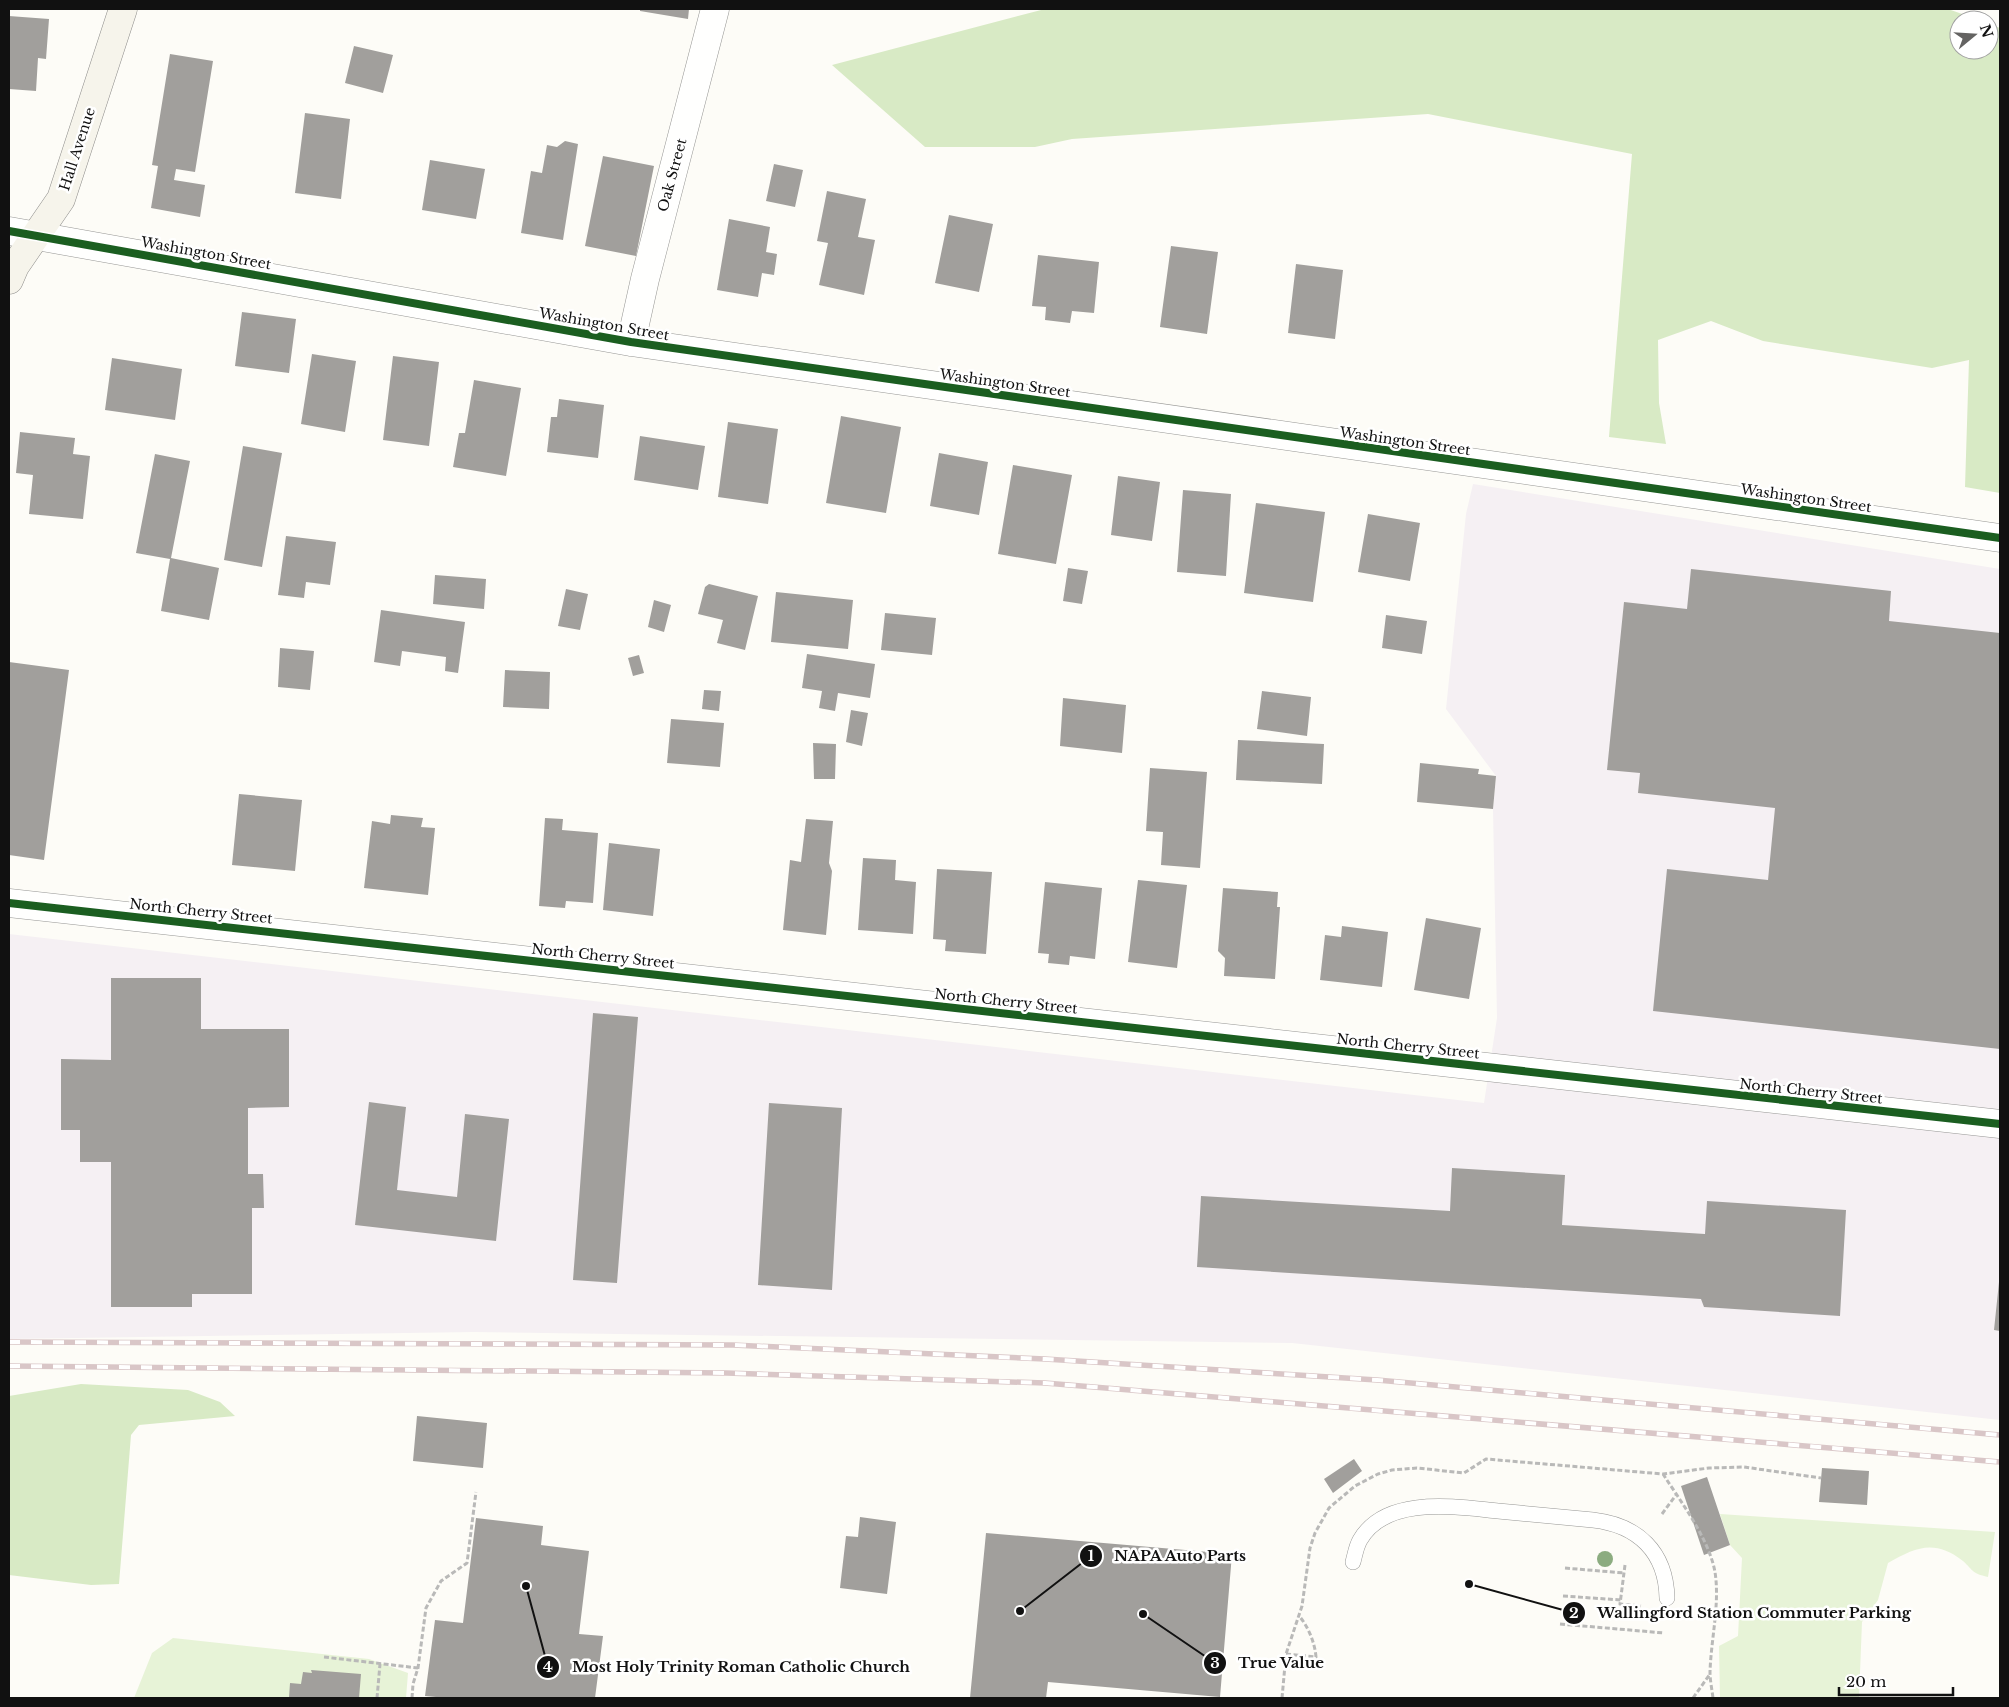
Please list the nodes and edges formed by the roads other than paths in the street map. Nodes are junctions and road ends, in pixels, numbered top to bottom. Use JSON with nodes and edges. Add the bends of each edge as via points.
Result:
{"nodes":[{"id":1,"x":123,"y":9,"type":"edge"},
{"id":2,"x":716,"y":9,"type":"edge"},
{"id":3,"x":9,"y":231,"type":"edge"},
{"id":4,"x":36,"y":236,"type":"junction"},
{"id":5,"x":9,"y":280,"type":"edge"},
{"id":6,"x":631,"y":342,"type":"junction"},
{"id":7,"x":2000,"y":538,"type":"edge"},
{"id":8,"x":9,"y":903,"type":"edge"},
{"id":9,"x":2000,"y":1124,"type":"edge"},
{"id":10,"x":1353,"y":1562,"type":"dead end"},
{"id":11,"x":1667,"y":1598,"type":"dead end"}],
"edges":[{"from":1,"to":4,"type":"main road","name":"Hall Avenue","via":[[61,199]]},
{"from":2,"to":6,"type":"street","name":"Oak Street"},
{"from":3,"to":4,"type":"street","name":"Washington Street"},
{"from":4,"to":5,"type":"main road","name":"Hall Avenue"},
{"from":4,"to":6,"type":"street","name":"Washington Street"},
{"from":6,"to":7,"type":"street","name":"Washington Street"},
{"from":8,"to":9,"type":"street","name":"North Cherry Street"},
{"from":10,"to":11,"type":"lane","via":[[1360,1540],[1376,1523],[1412,1508],[1442,1506],[1598,1520],[1625,1528],[1652,1549],[1666,1578]]}]}
